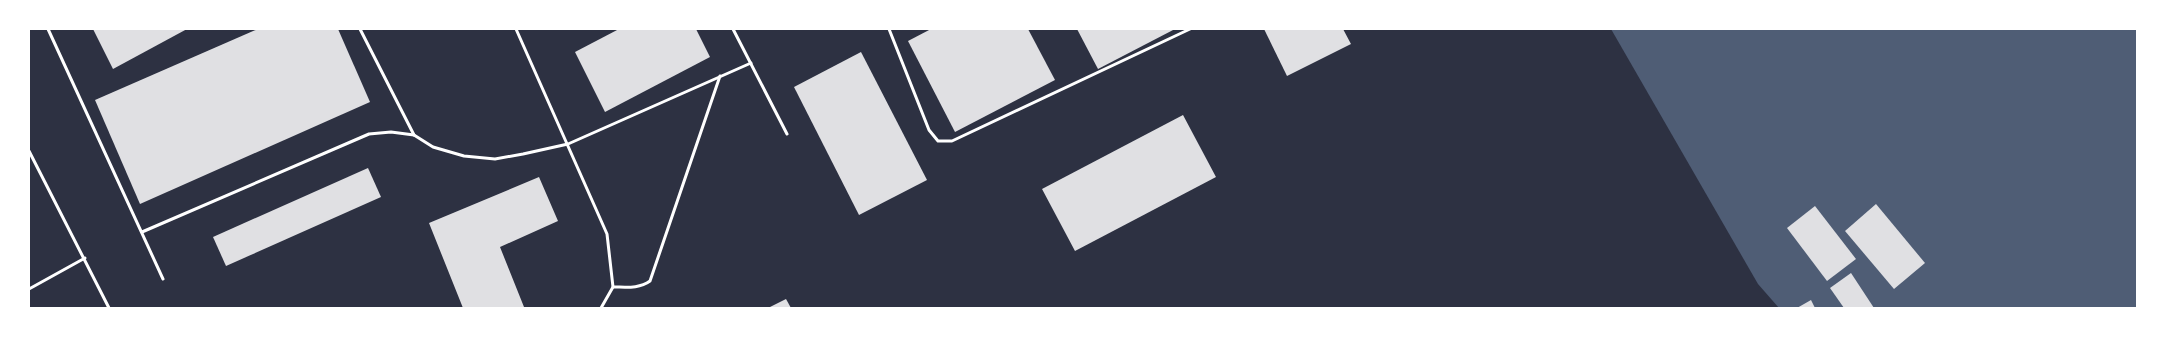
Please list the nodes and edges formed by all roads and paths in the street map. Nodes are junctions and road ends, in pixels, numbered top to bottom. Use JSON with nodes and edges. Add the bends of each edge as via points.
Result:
{"nodes":[{"id":1,"x":48,"y":29,"type":"edge"},
{"id":2,"x":360,"y":29,"type":"edge"},
{"id":3,"x":516,"y":29,"type":"edge"},
{"id":4,"x":733,"y":29,"type":"edge"},
{"id":5,"x":889,"y":29,"type":"edge"},
{"id":6,"x":1190,"y":29,"type":"edge"},
{"id":7,"x":751,"y":63,"type":"junction"},
{"id":8,"x":720,"y":76,"type":"junction"},
{"id":9,"x":787,"y":134,"type":"dead end"},
{"id":10,"x":414,"y":135,"type":"junction"},
{"id":11,"x":568,"y":144,"type":"junction"},
{"id":12,"x":29,"y":151,"type":"edge"},
{"id":13,"x":142,"y":232,"type":"junction"},
{"id":14,"x":85,"y":258,"type":"junction"},
{"id":15,"x":163,"y":279,"type":"dead end"},
{"id":16,"x":613,"y":286,"type":"junction"},
{"id":17,"x":29,"y":289,"type":"edge"},
{"id":18,"x":109,"y":308,"type":"edge"},
{"id":19,"x":602,"y":308,"type":"edge"}],
"edges":[{"from":1,"to":13,"type":"lane"},
{"from":2,"to":10,"type":"lane"},
{"from":3,"to":11,"type":"lane"},
{"from":4,"to":7,"type":"lane"},
{"from":5,"to":6,"type":"lane","via":[[929,130],[938,141],[945,141],[959,138]]},
{"from":7,"to":8,"type":"lane"},
{"from":7,"to":9,"type":"lane"},
{"from":8,"to":11,"type":"lane"},
{"from":8,"to":16,"type":"lane","via":[[650,281],[632,287]]},
{"from":10,"to":11,"type":"lane","via":[[433,147],[464,156],[495,159]]},
{"from":10,"to":13,"type":"lane","via":[[391,132],[369,134]]},
{"from":11,"to":16,"type":"lane","via":[[608,234]]},
{"from":12,"to":14,"type":"lane"},
{"from":13,"to":15,"type":"lane"},
{"from":14,"to":17,"type":"lane"},
{"from":14,"to":18,"type":"lane"},
{"from":16,"to":19,"type":"lane"}]}
